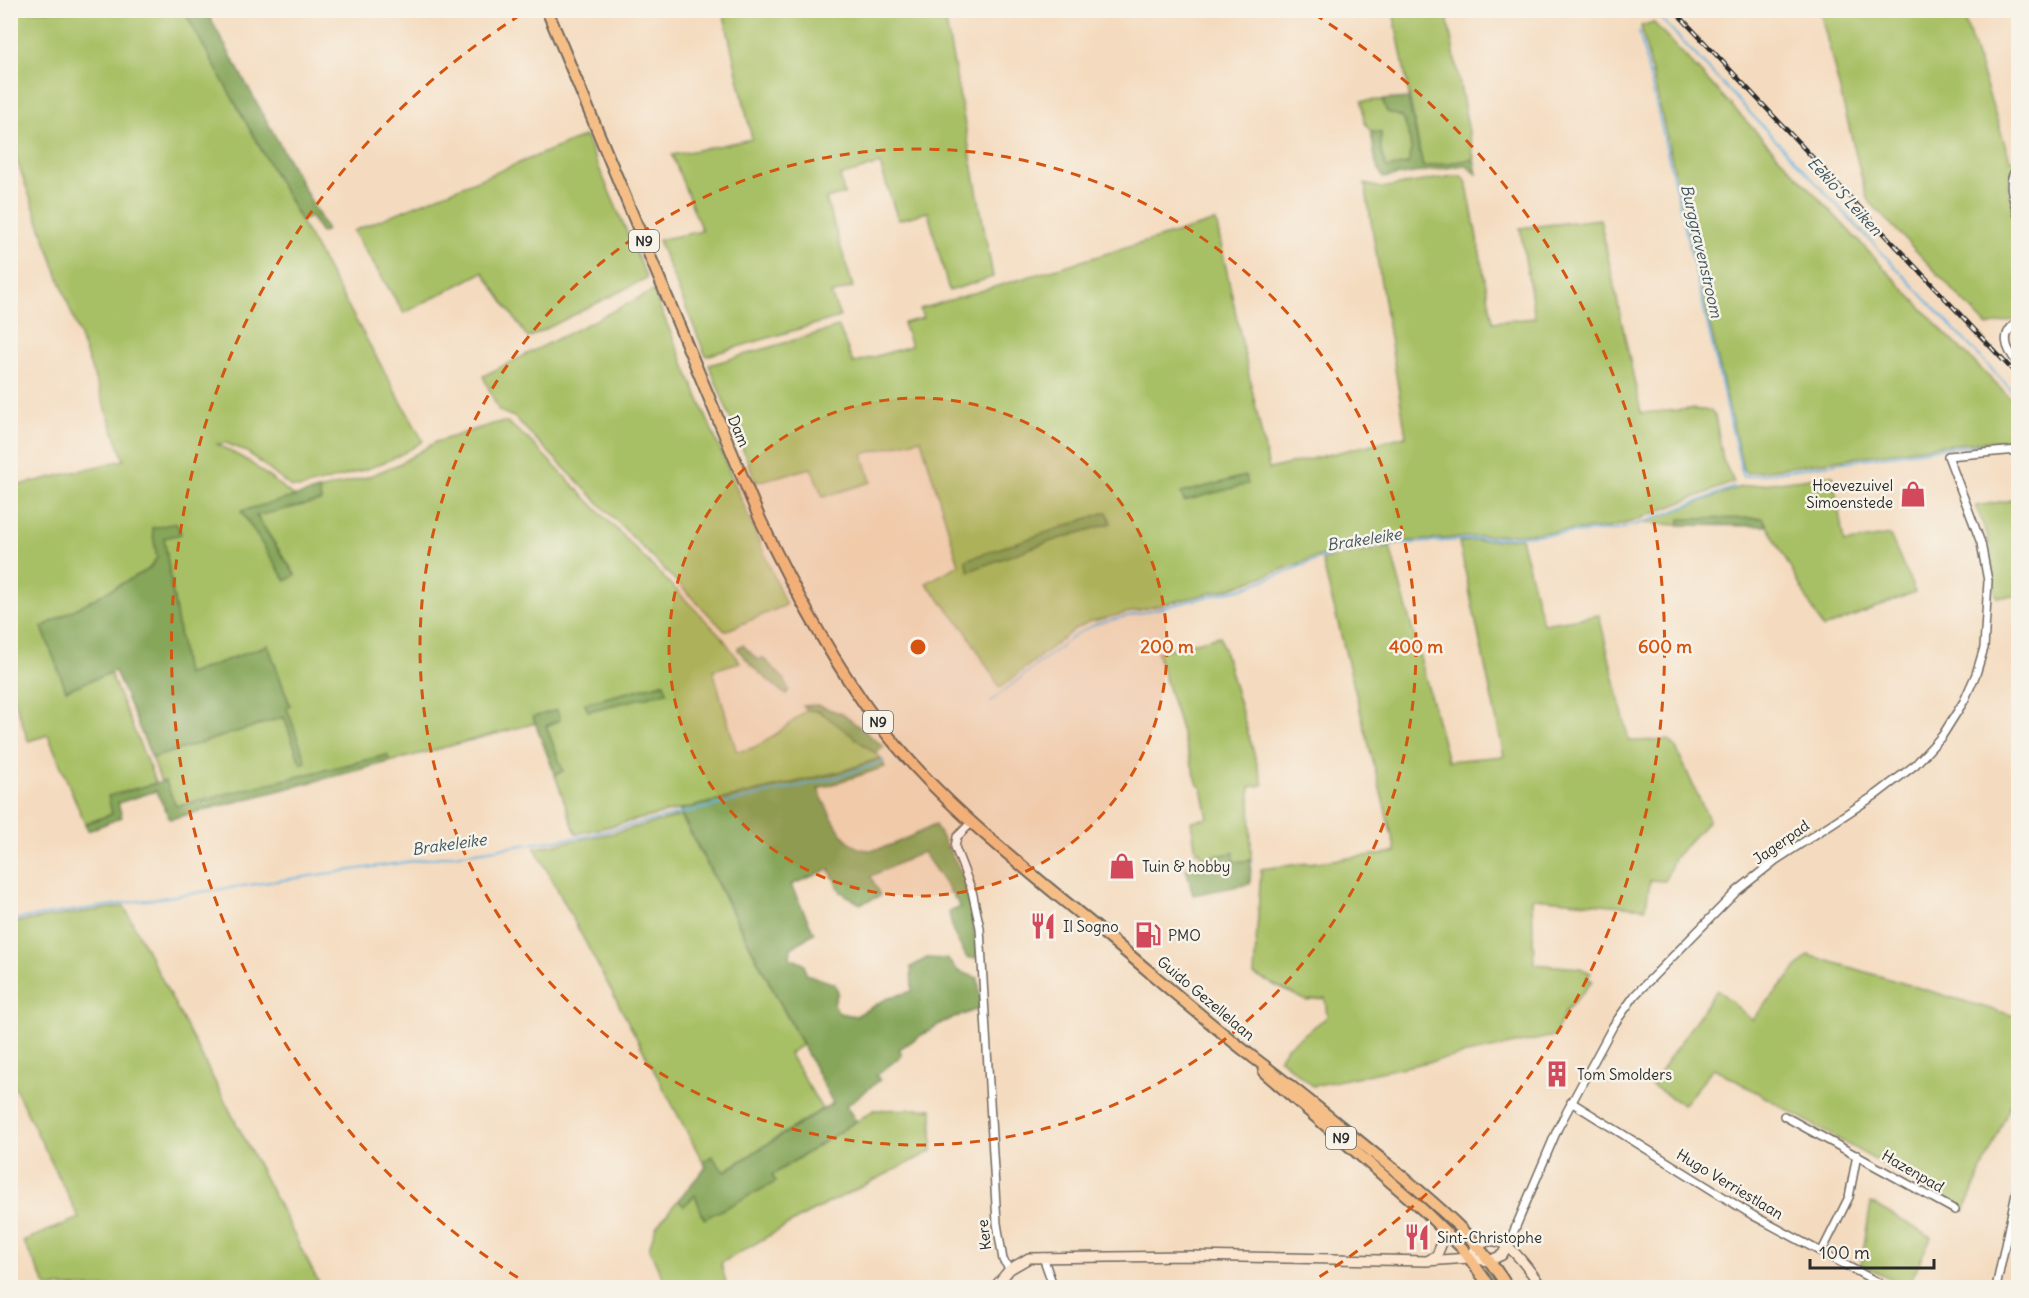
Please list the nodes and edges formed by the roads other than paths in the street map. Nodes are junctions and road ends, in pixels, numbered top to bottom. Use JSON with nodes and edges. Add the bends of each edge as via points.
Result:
{"nodes":[{"id":1,"x":547,"y":10,"type":"edge"},
{"id":2,"x":2019,"y":167,"type":"edge"},
{"id":3,"x":2019,"y":216,"type":"edge"},
{"id":4,"x":2019,"y":322,"type":"edge"},
{"id":5,"x":2019,"y":363,"type":"edge"},
{"id":6,"x":2019,"y":450,"type":"edge"},
{"id":7,"x":971,"y":822,"type":"junction"},
{"id":8,"x":1571,"y":1102,"type":"junction"},
{"id":9,"x":1784,"y":1116,"type":"dead end"},
{"id":10,"x":1857,"y":1155,"type":"junction"},
{"id":11,"x":1389,"y":1172,"type":"junction"},
{"id":12,"x":2019,"y":1183,"type":"edge"},
{"id":13,"x":1955,"y":1210,"type":"dead end"},
{"id":14,"x":1446,"y":1233,"type":"junction"},
{"id":15,"x":1508,"y":1245,"type":"junction"},
{"id":16,"x":1478,"y":1247,"type":"junction"},
{"id":17,"x":1822,"y":1251,"type":"junction"},
{"id":18,"x":1043,"y":1257,"type":"junction"},
{"id":19,"x":1469,"y":1257,"type":"junction"},
{"id":20,"x":1426,"y":1261,"type":"junction"},
{"id":21,"x":1489,"y":1261,"type":"junction"},
{"id":22,"x":1010,"y":1269,"type":"junction"},
{"id":23,"x":1879,"y":1283,"type":"dead end"},
{"id":24,"x":994,"y":1287,"type":"edge"},
{"id":25,"x":1054,"y":1287,"type":"edge"},
{"id":26,"x":1491,"y":1287,"type":"edge"},
{"id":27,"x":1508,"y":1287,"type":"edge"},
{"id":28,"x":1543,"y":1287,"type":"edge"},
{"id":29,"x":1996,"y":1287,"type":"edge"}],
"edges":[{"from":1,"to":7,"type":"main road","name":"Dam","number":"N9","via":[[755,507],[794,591],[880,725]]},
{"from":2,"to":3,"type":"street","via":[[2012,175],[2011,187]]},
{"from":4,"to":5,"type":"street","via":[[2011,327],[2006,339],[2008,351]]},
{"from":6,"to":8,"type":"street","name":"Jagerpad","via":[[1948,456],[1981,543],[1988,581],[1984,648],[1977,674],[1942,736],[1915,765],[1877,794],[1776,860],[1737,891],[1624,1009]]},
{"from":7,"to":11,"type":"main road","name":"Guido Gezellelaan","number":"N9"},
{"from":7,"to":22,"type":"street","name":"Kere","via":[[957,837],[955,847],[968,877],[980,928],[997,1223],[1003,1260]]},
{"from":8,"to":15,"type":"street","name":"Jagerpad"},
{"from":8,"to":17,"type":"street","name":"Hugo Verriestlaan","via":[[1693,1180]]},
{"from":9,"to":10,"type":"street","name":"Hazenpad"},
{"from":10,"to":13,"type":"street","name":"Hazenpad"},
{"from":10,"to":17,"type":"street","via":[[1845,1207]]},
{"from":11,"to":14,"type":"main road","name":"Guido Gezellelaan","number":"N9"},
{"from":11,"to":16,"type":"main road","name":"Guido Gezellelaan","number":"N9","via":[[1437,1204]]},
{"from":12,"to":29,"type":"street"},
{"from":14,"to":19,"type":"main road","name":"Guido Gezellelaan","number":"N9"},
{"from":14,"to":20,"type":"street","via":[[1437,1255]]},
{"from":15,"to":16,"type":"street","via":[[1496,1241]]},
{"from":15,"to":21,"type":"street","via":[[1502,1255]]},
{"from":15,"to":28,"type":"street"},
{"from":16,"to":19,"type":"street"},
{"from":16,"to":21,"type":"main road","number":"N9"},
{"from":17,"to":23,"type":"street","name":"Hugo Verriestlaan"},
{"from":18,"to":20,"type":"street"},
{"from":18,"to":22,"type":"street","via":[[1029,1258]]},
{"from":18,"to":25,"type":"street"},
{"from":19,"to":20,"type":"street"},
{"from":19,"to":21,"type":"street"},
{"from":19,"to":26,"type":"main road","number":"N9"},
{"from":21,"to":27,"type":"main road","number":"N9"},
{"from":22,"to":24,"type":"street"}]}
